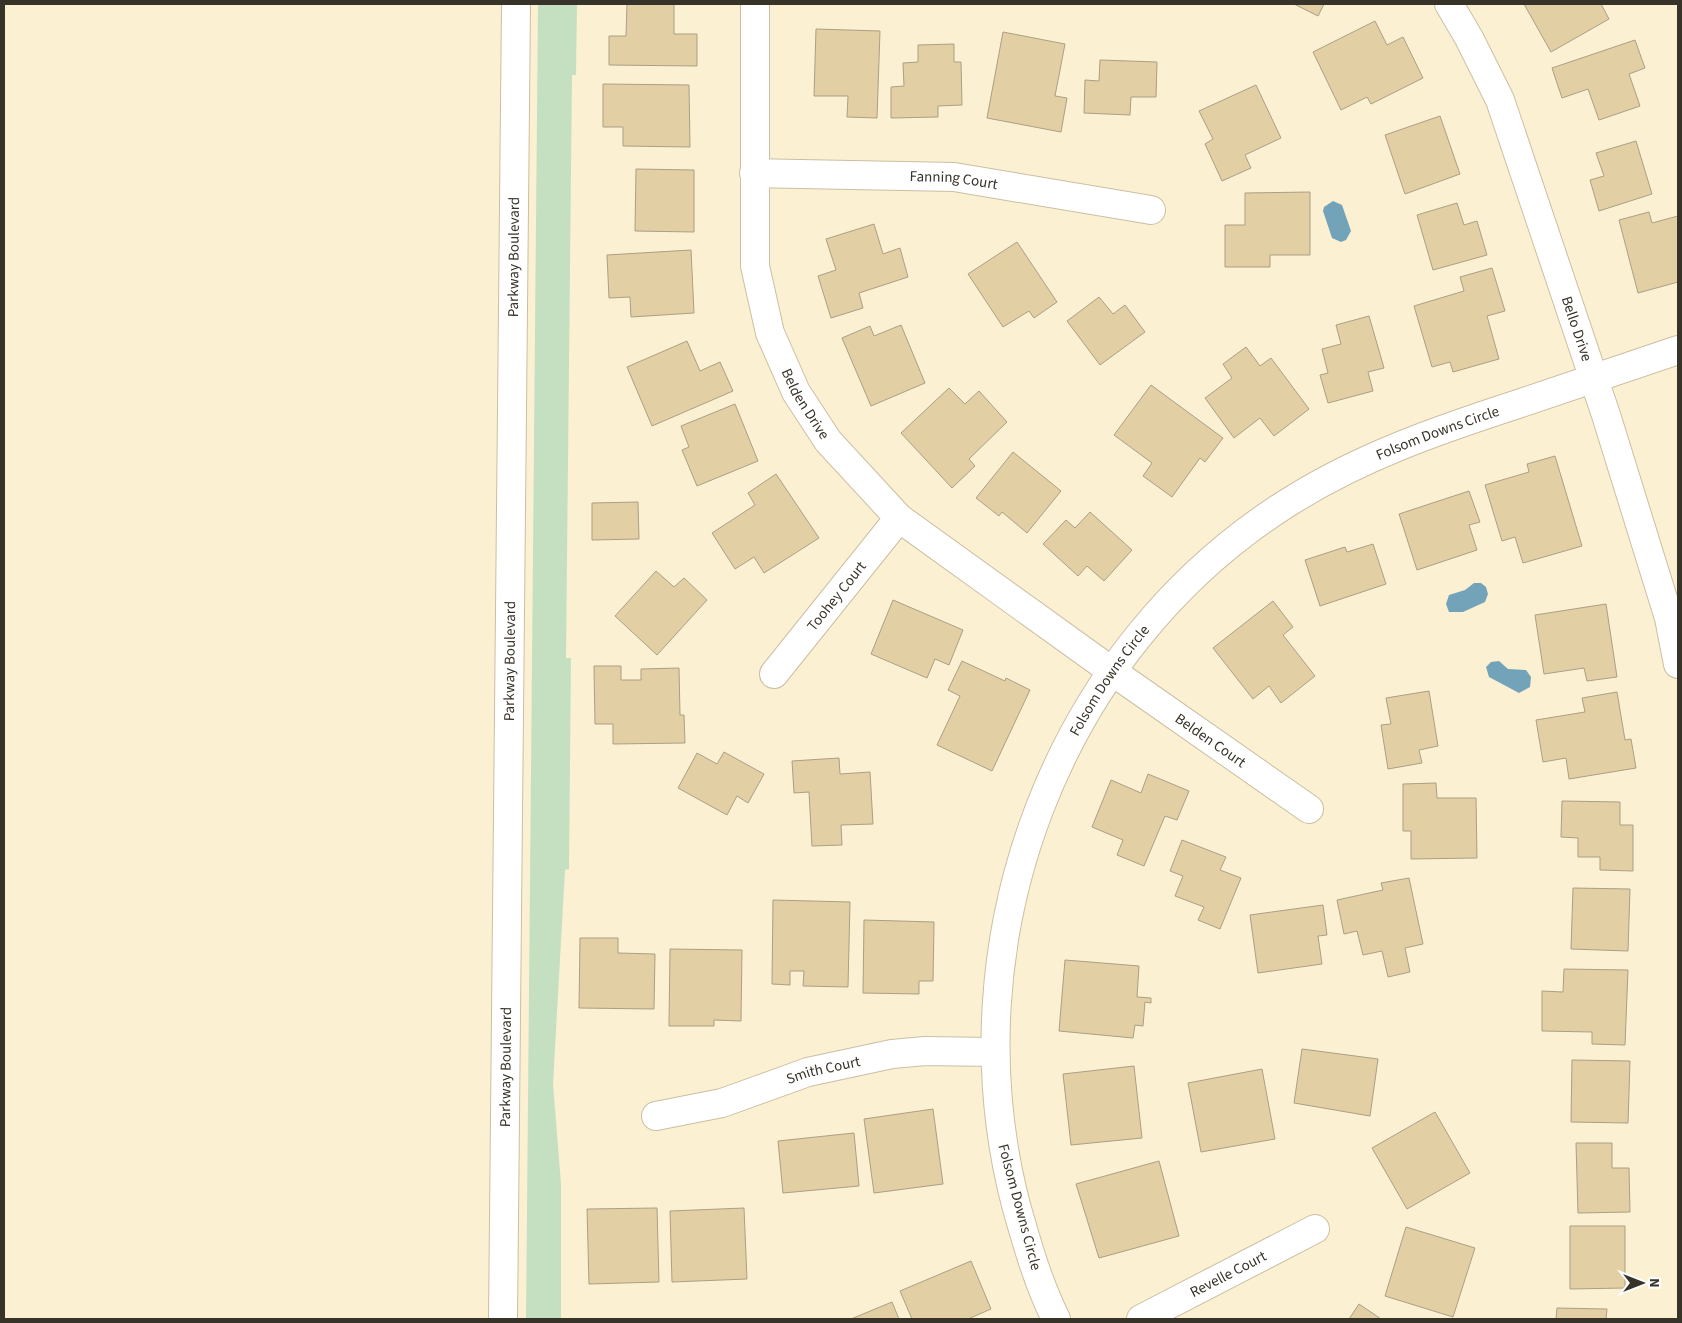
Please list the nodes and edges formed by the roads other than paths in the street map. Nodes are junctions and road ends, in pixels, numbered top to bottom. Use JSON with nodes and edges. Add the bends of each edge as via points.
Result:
{"nodes":[{"id":1,"x":516,"y":4,"type":"edge"},
{"id":2,"x":756,"y":4,"type":"edge"},
{"id":3,"x":1449,"y":4,"type":"edge"},
{"id":4,"x":754,"y":173,"type":"junction"},
{"id":5,"x":1151,"y":210,"type":"dead end"},
{"id":6,"x":1678,"y":350,"type":"edge"},
{"id":7,"x":1593,"y":379,"type":"junction"},
{"id":8,"x":899,"y":518,"type":"junction"},
{"id":9,"x":1678,"y":664,"type":"edge"},
{"id":10,"x":1112,"y":672,"type":"junction"},
{"id":11,"x":774,"y":674,"type":"dead end"},
{"id":12,"x":1309,"y":809,"type":"dead end"},
{"id":13,"x":994,"y":1052,"type":"junction"},
{"id":14,"x":656,"y":1116,"type":"dead end"},
{"id":15,"x":1315,"y":1229,"type":"dead end"},
{"id":16,"x":503,"y":1319,"type":"edge"},
{"id":17,"x":1056,"y":1319,"type":"edge"},
{"id":18,"x":1141,"y":1319,"type":"edge"}],
"edges":[{"from":1,"to":16,"type":"street","name":"Parkway Boulevard"},
{"from":2,"to":4,"type":"street","name":"Belden Drive"},
{"from":3,"to":7,"type":"street","name":"Bello Drive","via":[[1500,100]]},
{"from":4,"to":5,"type":"street","name":"Fanning Court","via":[[954,177]]},
{"from":4,"to":8,"type":"street","name":"Belden Drive","via":[[755,266],[770,333],[796,392],[828,441]]},
{"from":6,"to":7,"type":"street","name":"Folsom Downs Circle"},
{"from":7,"to":9,"type":"street","name":"Bello Drive","via":[[1669,618]]},
{"from":7,"to":10,"type":"street","name":"Folsom Downs Circle","via":[[1424,435],[1373,456],[1287,503],[1199,572],[1142,633]]},
{"from":8,"to":10,"type":"street","name":"Belden Drive"},
{"from":8,"to":11,"type":"street","name":"Toohey Court"},
{"from":10,"to":12,"type":"street","name":"Belden Court"},
{"from":10,"to":13,"type":"street","name":"Folsom Downs Circle","via":[[1086,710],[1057,766],[1021,860],[1002,946],[995,1005]]},
{"from":13,"to":14,"type":"street","name":"Smith Court","via":[[892,1054],[808,1072],[722,1103]]},
{"from":13,"to":17,"type":"street","name":"Folsom Downs Circle","via":[[1007,1169],[1030,1256]]},
{"from":15,"to":18,"type":"street","name":"Revelle Court"}]}
